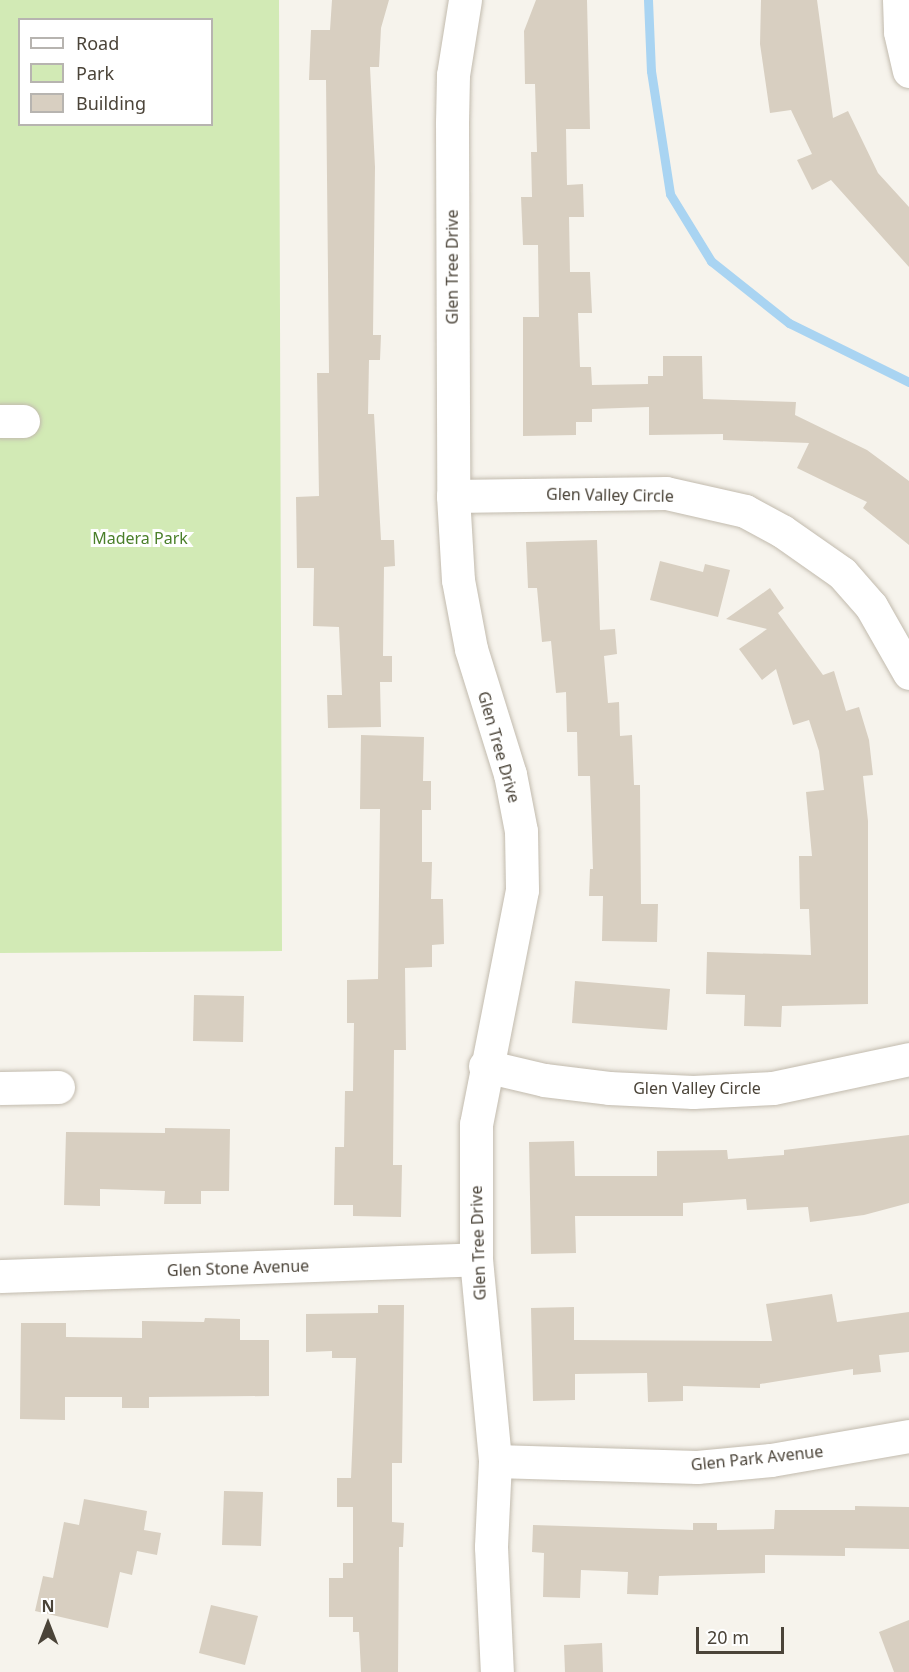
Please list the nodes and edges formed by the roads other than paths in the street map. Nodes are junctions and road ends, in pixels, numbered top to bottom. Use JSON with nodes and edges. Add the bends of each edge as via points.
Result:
{"nodes":[{"id":1,"x":465,"y":0,"type":"edge"},
{"id":2,"x":899,"y":0,"type":"edge"},
{"id":3,"x":909,"y":71,"type":"edge"},
{"id":4,"x":453,"y":496,"type":"junction"},
{"id":5,"x":909,"y":673,"type":"edge"},
{"id":6,"x":909,"y":1059,"type":"edge"},
{"id":7,"x":485,"y":1066,"type":"junction"},
{"id":8,"x":57,"y":1087,"type":"dead end"},
{"id":9,"x":0,"y":1088,"type":"edge"},
{"id":10,"x":476,"y":1259,"type":"junction"},
{"id":11,"x":0,"y":1276,"type":"edge"},
{"id":12,"x":909,"y":1436,"type":"edge"},
{"id":13,"x":495,"y":1461,"type":"junction"},
{"id":14,"x":497,"y":1672,"type":"edge"}],
"edges":[{"from":1,"to":4,"type":"street","name":"Glen Tree Drive","via":[[453,75]]},
{"from":2,"to":3,"type":"street","via":[[900,32]]},
{"from":4,"to":5,"type":"street","name":"Glen Valley Circle","via":[[666,493],[745,511],[782,531],[842,573],[871,606]]},
{"from":4,"to":7,"type":"street","name":"Glen Tree Drive","via":[[458,580],[471,650],[510,774],[521,831],[522,890]]},
{"from":6,"to":7,"type":"street","name":"Glen Valley Circle","via":[[773,1088],[693,1092],[544,1080]]},
{"from":7,"to":10,"type":"street","name":"Glen Tree Drive","via":[[476,1124]]},
{"from":8,"to":9,"type":"street"},
{"from":10,"to":11,"type":"street","name":"Glen Stone Avenue"},
{"from":10,"to":13,"type":"street","name":"Glen Tree Drive"},
{"from":12,"to":13,"type":"street","name":"Glen Park Avenue","via":[[771,1460],[697,1467]]},
{"from":13,"to":14,"type":"street","name":"Glen Tree Drive","via":[[491,1547]]}]}
